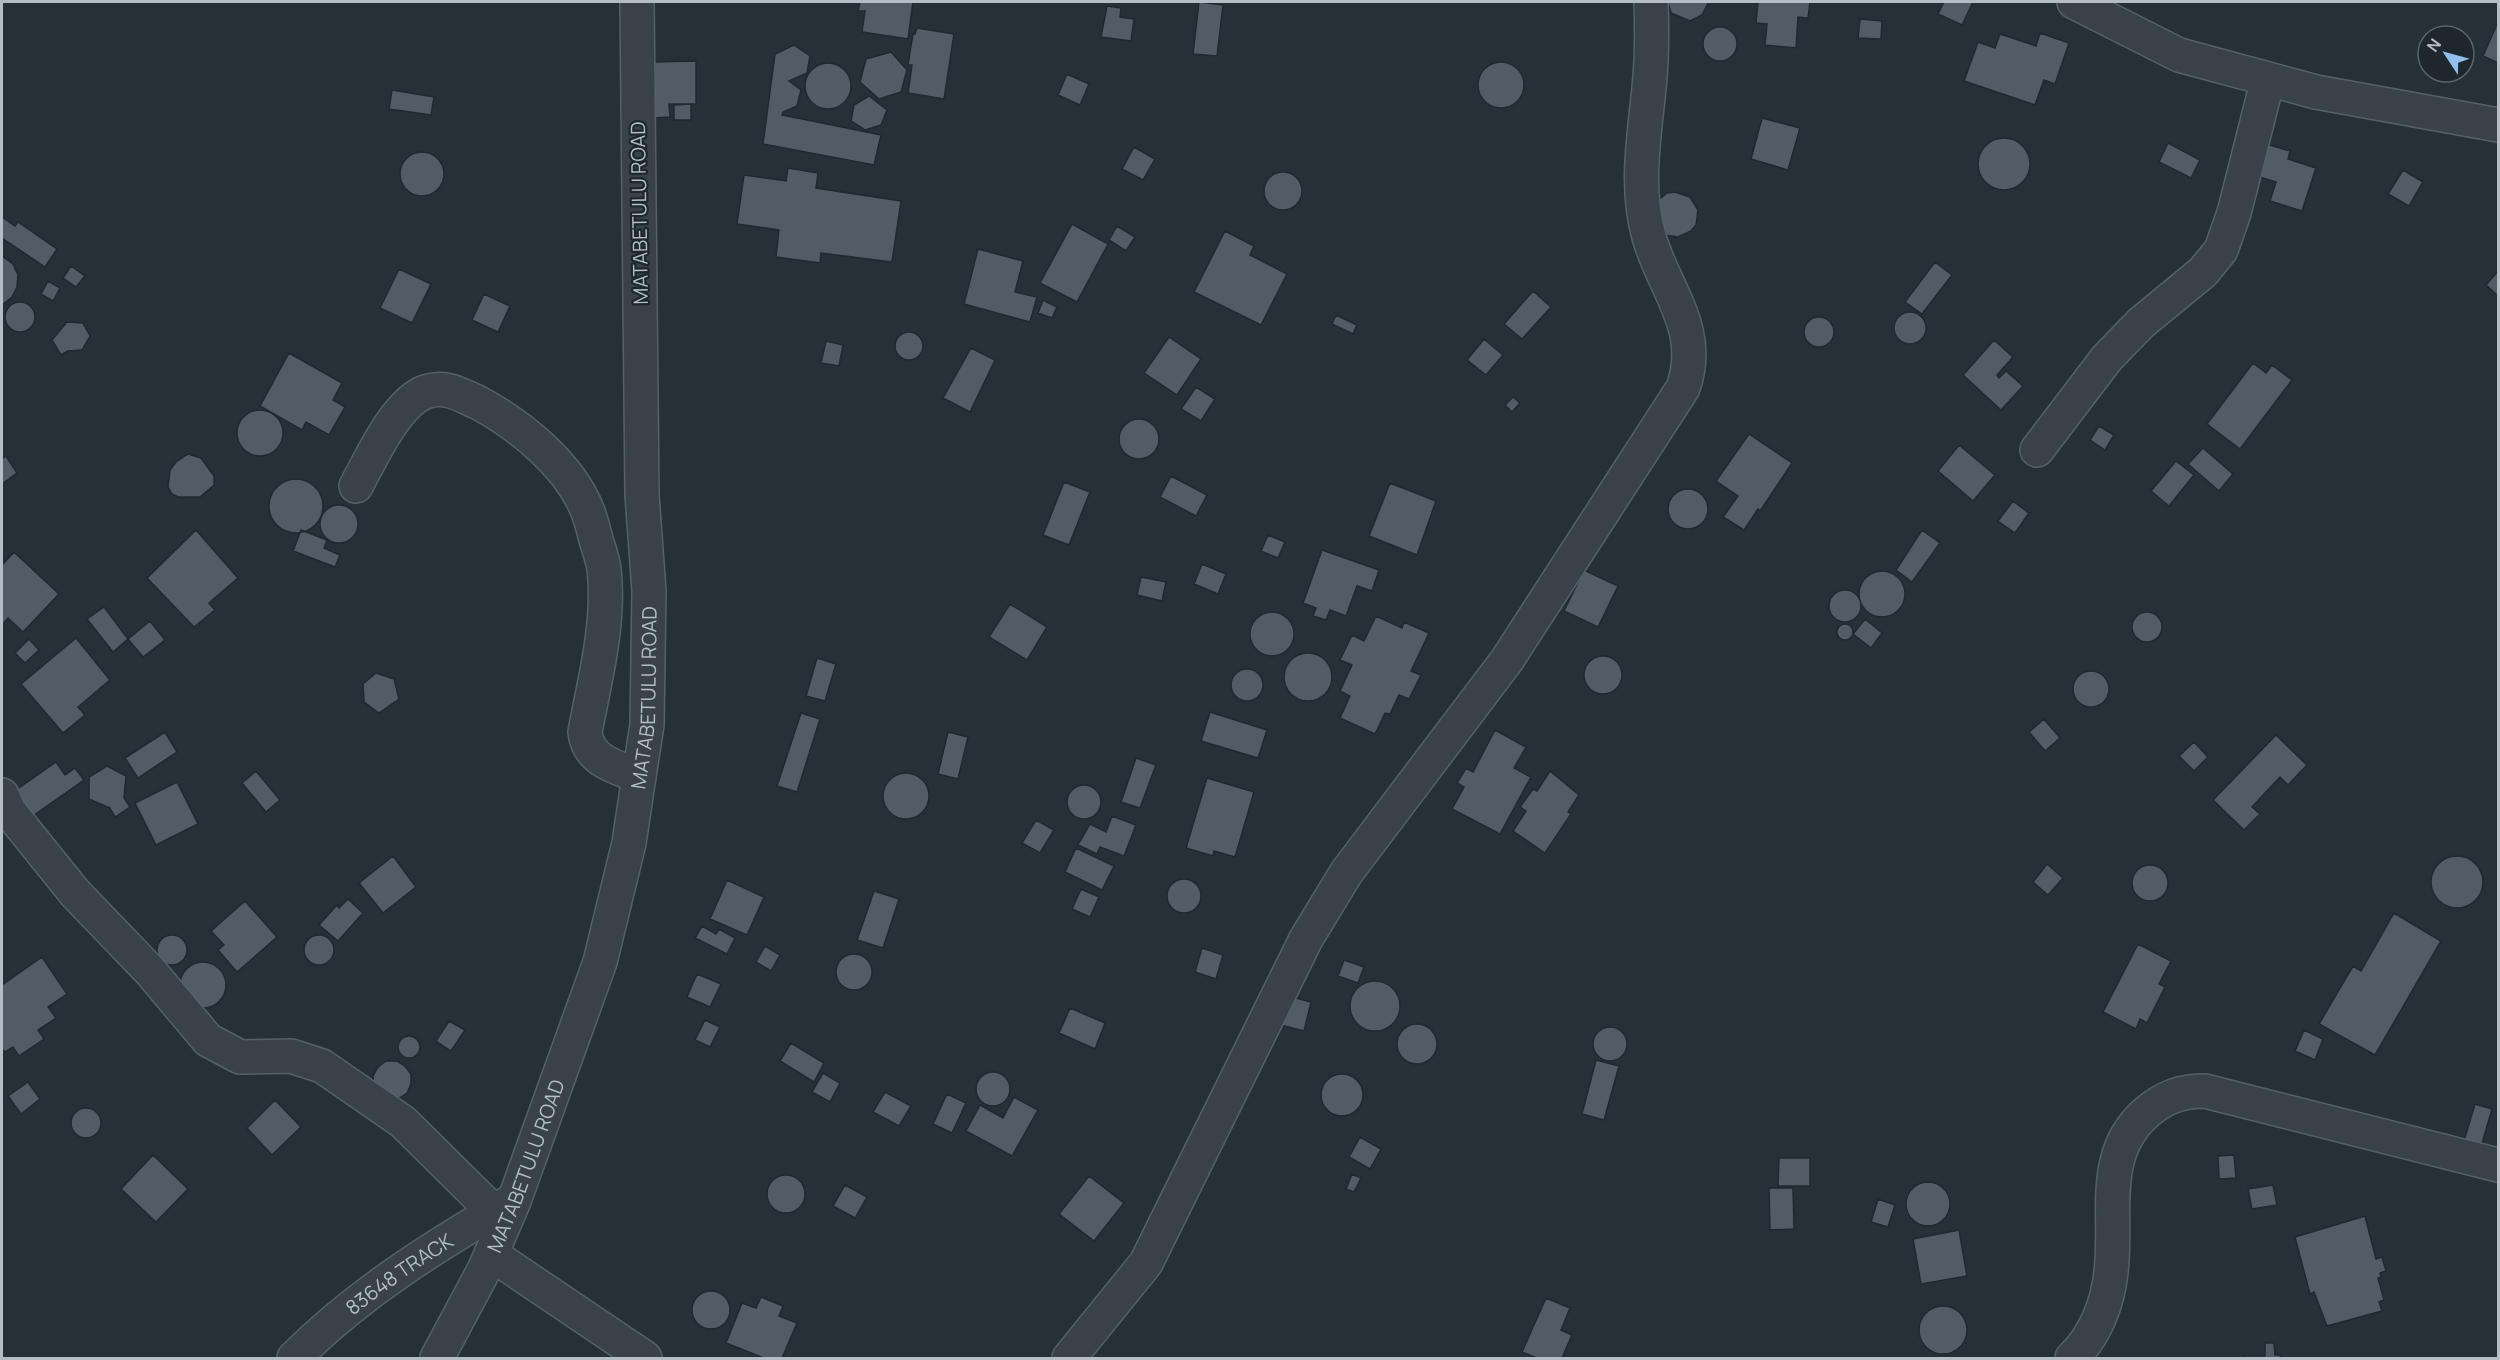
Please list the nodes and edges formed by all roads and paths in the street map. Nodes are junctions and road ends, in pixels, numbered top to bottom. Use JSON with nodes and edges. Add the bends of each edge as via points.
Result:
{"nodes":[{"id":1,"x":637,"y":2,"type":"edge"},
{"id":2,"x":1652,"y":2,"type":"edge"},
{"id":3,"x":2074,"y":2,"type":"edge"},
{"id":4,"x":2268,"y":79,"type":"junction"},
{"id":5,"x":2499,"y":125,"type":"edge"},
{"id":6,"x":2037,"y":450,"type":"dead end"},
{"id":7,"x":356,"y":486,"type":"dead end"},
{"id":8,"x":639,"y":776,"type":"junction"},
{"id":9,"x":4,"y":805,"type":"edge"},
{"id":10,"x":2499,"y":1165,"type":"edge"},
{"id":11,"x":504,"y":1206,"type":"junction"},
{"id":12,"x":490,"y":1254,"type":"junction"},
{"id":13,"x":294,"y":1359,"type":"edge"},
{"id":14,"x":437,"y":1359,"type":"edge"},
{"id":15,"x":645,"y":1359,"type":"edge"},
{"id":16,"x":1069,"y":1359,"type":"edge"},
{"id":17,"x":2072,"y":1359,"type":"edge"}],
"edges":[{"from":1,"to":8,"type":"street","name":"MATABETULU ROAD","via":[[642,495],[649,591],[647,725]]},
{"from":2,"to":16,"type":"street","via":[[1650,86],[1640,161],[1642,199],[1649,238],[1683,316],[1691,351],[1683,388],[1507,660],[1346,873],[1306,939],[1146,1263]]},
{"from":3,"to":4,"type":"street","via":[[2179,55]]},
{"from":4,"to":5,"type":"street","via":[[2316,92]]},
{"from":4,"to":6,"type":"street","via":[[2235,213],[2221,250],[2203,272],[2141,322],[2107,358]]},
{"from":7,"to":8,"type":"street","via":[[406,407],[423,393],[440,388],[457,392],[532,437],[588,511],[604,568],[605,619],[585,732],[586,746],[595,756]]},
{"from":8,"to":11,"type":"street","name":"MATABETULU ROAD","via":[[629,843],[600,962]]},
{"from":9,"to":11,"type":"street","via":[[75,893],[150,971],[208,1040],[240,1057],[291,1056],[322,1066],[403,1122]]},
{"from":10,"to":17,"type":"street","via":[[2205,1091],[2183,1091],[2160,1101],[2137,1121],[2118,1153],[2113,1175],[2112,1270],[2106,1300],[2094,1328]]},
{"from":11,"to":12,"type":"street","name":"MATABETULU ROAD"},
{"from":11,"to":13,"type":"street","name":"83648 TRACK","via":[[385,1280],[322,1330]]},
{"from":12,"to":14,"type":"street","name":"MATABETULU ROAD"},
{"from":12,"to":15,"type":"street"}]}
